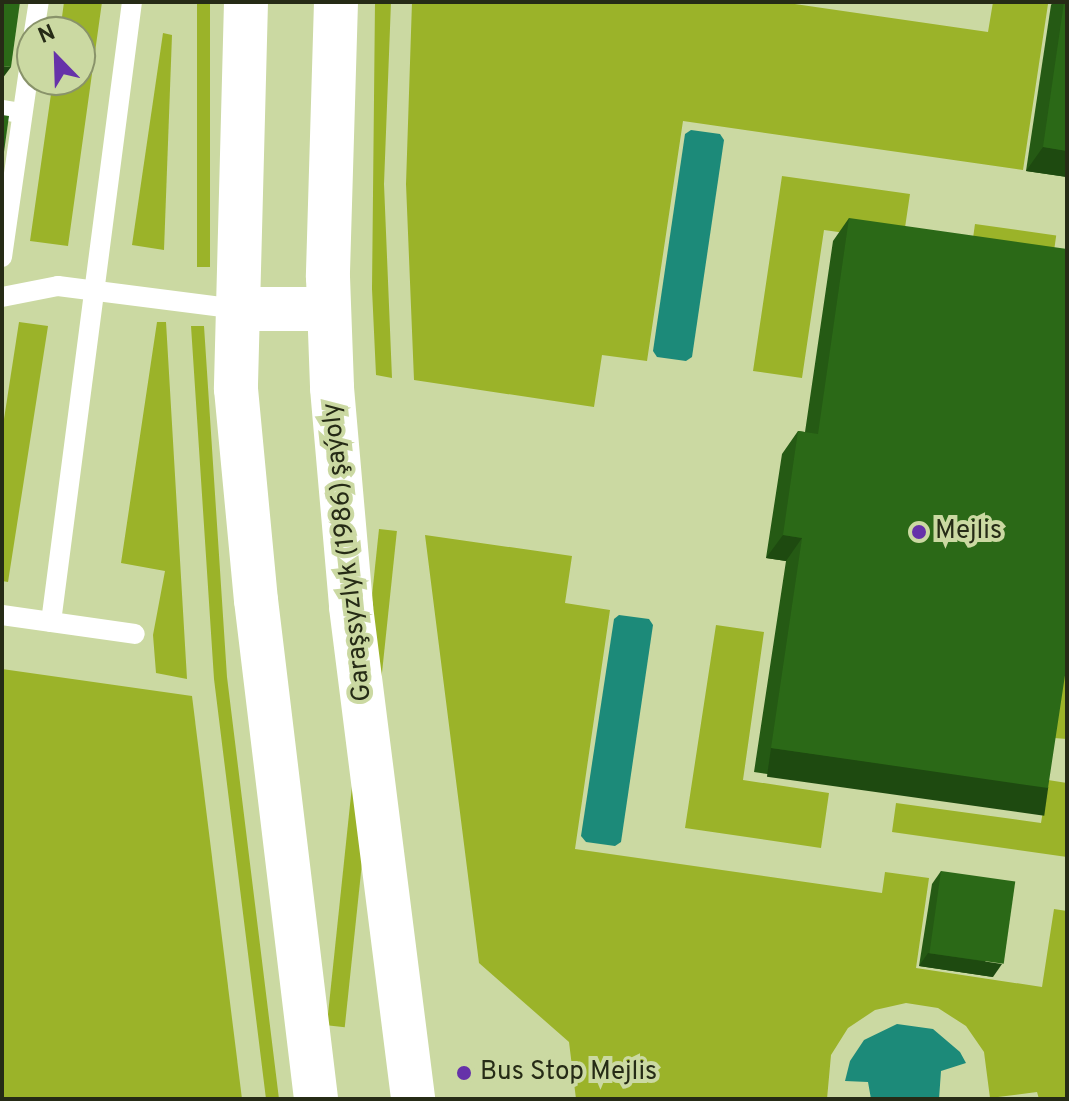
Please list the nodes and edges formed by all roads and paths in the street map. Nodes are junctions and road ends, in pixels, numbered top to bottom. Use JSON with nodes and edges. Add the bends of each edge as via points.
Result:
{"nodes":[{"id":1,"x":132,"y":2,"type":"edge"},
{"id":2,"x":246,"y":2,"type":"edge"},
{"id":3,"x":336,"y":2,"type":"edge"},
{"id":4,"x":12,"y":112,"type":"edge"},
{"id":5,"x":2,"y":255,"type":"edge"},
{"id":6,"x":94,"y":290,"type":"junction"},
{"id":7,"x":2,"y":297,"type":"edge"},
{"id":8,"x":237,"y":309,"type":"junction"},
{"id":9,"x":328,"y":309,"type":"junction"},
{"id":10,"x":2,"y":615,"type":"edge"},
{"id":11,"x":51,"y":622,"type":"junction"},
{"id":12,"x":135,"y":634,"type":"dead end"},
{"id":13,"x":316,"y":1099,"type":"edge"},
{"id":14,"x":413,"y":1099,"type":"edge"}],
"edges":[{"from":1,"to":6,"type":"lane"},
{"from":2,"to":8,"type":"main road"},
{"from":3,"to":9,"type":"main road","name":"Garaşsyzlyk (1986) şaýoly"},
{"from":4,"to":5,"type":"lane"},
{"from":6,"to":7,"type":"lane","via":[[58,286]]},
{"from":6,"to":8,"type":"lane"},
{"from":6,"to":11,"type":"lane"},
{"from":8,"to":9,"type":"main road"},
{"from":8,"to":13,"type":"main road","via":[[236,389],[256,600]]},
{"from":9,"to":14,"type":"main road","name":"Garaşsyzlyk (1986) şaýoly","via":[[351,607]]},
{"from":10,"to":11,"type":"lane"},
{"from":11,"to":12,"type":"lane"}]}
